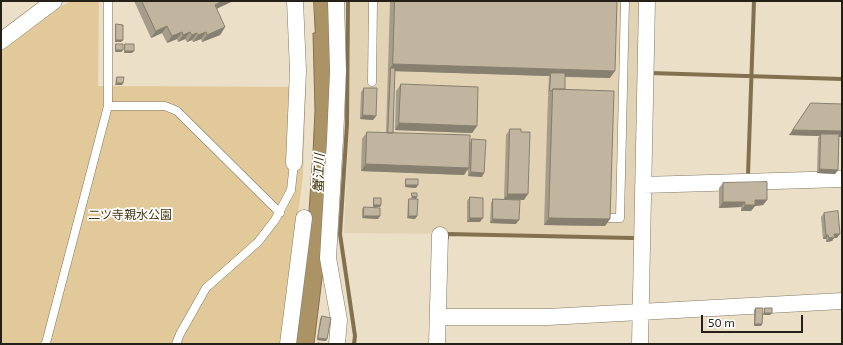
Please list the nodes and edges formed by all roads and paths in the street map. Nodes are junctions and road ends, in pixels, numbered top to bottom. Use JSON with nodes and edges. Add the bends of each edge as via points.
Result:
{"nodes":[{"id":1,"x":54,"y":1,"type":"edge"},
{"id":2,"x":108,"y":1,"type":"edge"},
{"id":3,"x":295,"y":1,"type":"edge"},
{"id":4,"x":336,"y":1,"type":"edge"},
{"id":5,"x":373,"y":1,"type":"edge"},
{"id":6,"x":625,"y":1,"type":"edge"},
{"id":7,"x":647,"y":1,"type":"edge"},
{"id":8,"x":1,"y":41,"type":"edge"},
{"id":9,"x":372,"y":82,"type":"dead end"},
{"id":10,"x":108,"y":106,"type":"junction"},
{"id":11,"x":294,"y":163,"type":"joint"},
{"id":12,"x":842,"y":179,"type":"edge"},
{"id":13,"x":643,"y":185,"type":"junction"},
{"id":14,"x":280,"y":213,"type":"junction"},
{"id":15,"x":304,"y":218,"type":"dead end"},
{"id":16,"x":605,"y":218,"type":"edge"},
{"id":17,"x":440,"y":235,"type":"dead end"},
{"id":18,"x":842,"y":301,"type":"edge"},
{"id":19,"x":640,"y":312,"type":"junction"},
{"id":20,"x":438,"y":317,"type":"junction"},
{"id":21,"x":45,"y":344,"type":"edge"},
{"id":22,"x":176,"y":344,"type":"edge"},
{"id":23,"x":288,"y":344,"type":"edge"},
{"id":24,"x":337,"y":344,"type":"edge"},
{"id":25,"x":437,"y":344,"type":"edge"},
{"id":26,"x":640,"y":344,"type":"edge"}],
"edges":[{"from":1,"to":8,"type":"street"},
{"from":2,"to":10,"type":"lane"},
{"from":3,"to":11,"type":"street","via":[[298,70]]},
{"from":4,"to":24,"type":"street","via":[[338,72],[328,258],[339,320]]},
{"from":5,"to":9,"type":"lane"},
{"from":6,"to":16,"type":"lane","via":[[620,218]]},
{"from":7,"to":13,"type":"street"},
{"from":10,"to":14,"type":"lane","via":[[165,106],[176,111]]},
{"from":10,"to":21,"type":"lane"},
{"from":11,"to":14,"type":"lane","via":[[291,190]]},
{"from":12,"to":13,"type":"street"},
{"from":13,"to":19,"type":"street"},
{"from":14,"to":22,"type":"lane","via":[[258,242],[206,288]]},
{"from":15,"to":23,"type":"street"},
{"from":17,"to":20,"type":"street"},
{"from":18,"to":19,"type":"street"},
{"from":19,"to":20,"type":"street","via":[[548,317]]},
{"from":19,"to":26,"type":"street"},
{"from":20,"to":25,"type":"street"}]}
